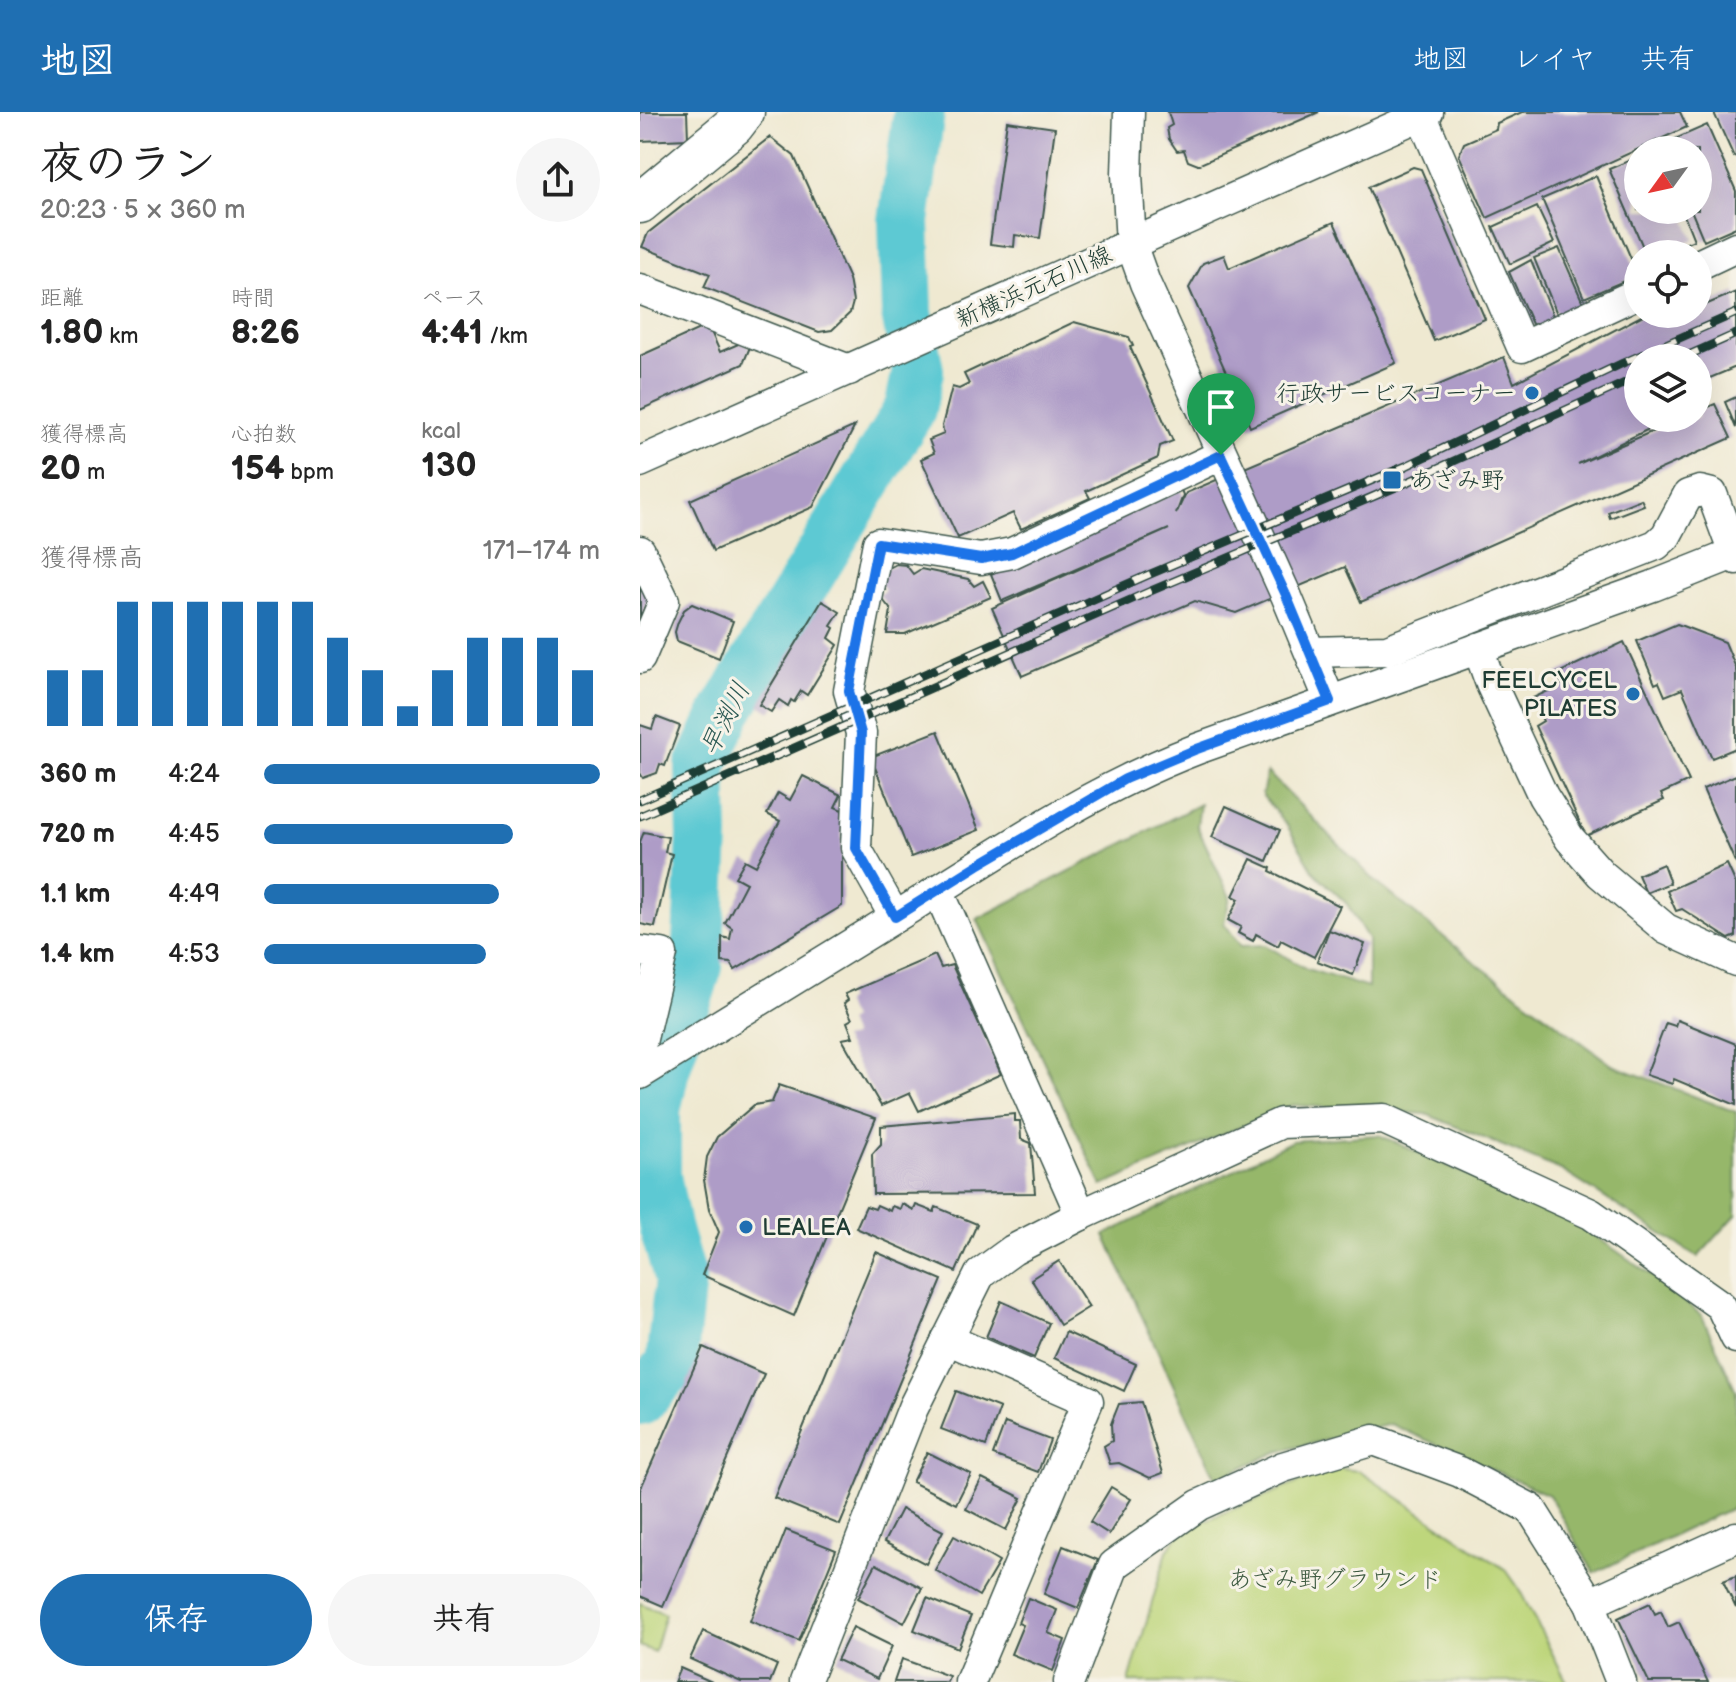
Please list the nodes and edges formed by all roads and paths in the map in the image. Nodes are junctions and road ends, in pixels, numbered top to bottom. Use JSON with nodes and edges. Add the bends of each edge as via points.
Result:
{"nodes":[{"id":1,"x":744,"y":112,"type":"edge"},
{"id":2,"x":1129,"y":112,"type":"edge"},
{"id":3,"x":1423,"y":113,"type":"edge"},
{"id":4,"x":640,"y":203,"type":"edge"},
{"id":5,"x":1131,"y":244,"type":"junction"},
{"id":6,"x":1736,"y":247,"type":"edge"},
{"id":7,"x":1712,"y":258,"type":"edge"},
{"id":8,"x":640,"y":289,"type":"edge"},
{"id":9,"x":1624,"y":300,"type":"edge"},
{"id":10,"x":849,"y":370,"type":"junction"},
{"id":11,"x":1221,"y":455,"type":"junction"},
{"id":12,"x":640,"y":462,"type":"edge"},
{"id":13,"x":640,"y":551,"type":"edge"},
{"id":14,"x":1735,"y":556,"type":"edge"},
{"id":15,"x":1478,"y":648,"type":"junction"},
{"id":16,"x":1311,"y":652,"type":"junction"},
{"id":17,"x":640,"y":658,"type":"edge"},
{"id":18,"x":1330,"y":701,"type":"junction"},
{"id":19,"x":938,"y":890,"type":"junction"},
{"id":20,"x":895,"y":917,"type":"junction"},
{"id":21,"x":640,"y":951,"type":"edge"},
{"id":22,"x":1736,"y":961,"type":"edge"},
{"id":23,"x":640,"y":1047,"type":"edge"},
{"id":24,"x":640,"y":1074,"type":"edge"},
{"id":25,"x":1081,"y":1215,"type":"junction"},
{"id":26,"x":1736,"y":1338,"type":"edge"},
{"id":27,"x":947,"y":1339,"type":"junction"},
{"id":28,"x":1736,"y":1537,"type":"edge"},
{"id":29,"x":1590,"y":1603,"type":"junction"},
{"id":30,"x":805,"y":1682,"type":"edge"},
{"id":31,"x":970,"y":1682,"type":"edge"},
{"id":32,"x":1069,"y":1682,"type":"edge"},
{"id":33,"x":1621,"y":1682,"type":"edge"}],
"edges":[{"from":1,"to":4,"type":"main road"},
{"from":2,"to":5,"type":"street"},
{"from":3,"to":5,"type":"street","name":"新横浜元石川線"},
{"from":3,"to":9,"type":"street","via":[[1522,347]]},
{"from":5,"to":10,"type":"street","name":"新横浜元石川線"},
{"from":5,"to":11,"type":"street"},
{"from":6,"to":7,"type":"street"},
{"from":8,"to":10,"type":"street"},
{"from":10,"to":12,"type":"street","name":"新横浜元石川線"},
{"from":11,"to":16,"type":"street"},
{"from":11,"to":20,"type":"street","via":[[1012,553],[981,559],[878,543],[849,691],[861,733],[856,848]]},
{"from":13,"to":17,"type":"street","via":[[664,601]]},
{"from":14,"to":15,"type":"street"},
{"from":14,"to":16,"type":"street","via":[[1712,494],[1700,491],[1688,495],[1656,545],[1387,650]]},
{"from":15,"to":18,"type":"street"},
{"from":15,"to":22,"type":"street","via":[[1543,796],[1570,839],[1601,874],[1666,929]]},
{"from":16,"to":18,"type":"street"},
{"from":18,"to":19,"type":"street","via":[[1125,779]]},
{"from":19,"to":20,"type":"street"},
{"from":19,"to":25,"type":"street"},
{"from":20,"to":24,"type":"street"},
{"from":21,"to":23,"type":"street","via":[[662,954]]},
{"from":25,"to":26,"type":"street","via":[[1281,1123],[1384,1119],[1591,1214],[1721,1306]]},
{"from":25,"to":27,"type":"street","via":[[1013,1250],[980,1274]]},
{"from":27,"to":30,"type":"street","via":[[913,1408]]},
{"from":27,"to":31,"type":"street","via":[[1088,1401]]},
{"from":28,"to":29,"type":"street"},
{"from":29,"to":32,"type":"street","via":[[1531,1509],[1460,1472],[1374,1440],[1283,1467],[1199,1505],[1114,1565]]},
{"from":29,"to":33,"type":"street"}]}
